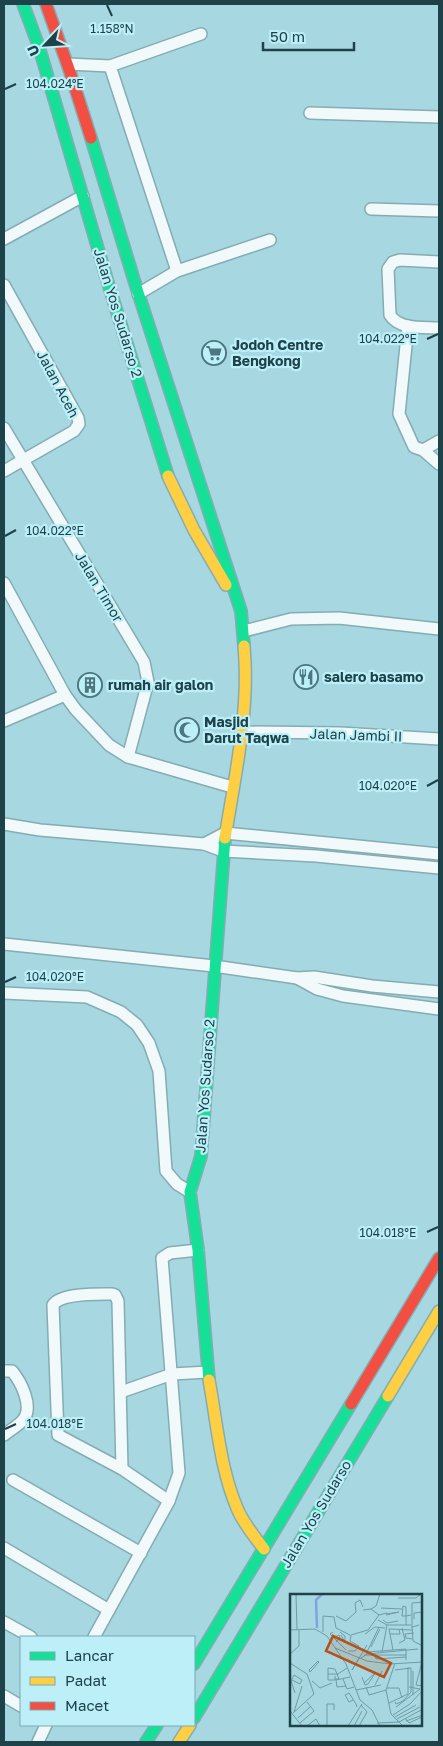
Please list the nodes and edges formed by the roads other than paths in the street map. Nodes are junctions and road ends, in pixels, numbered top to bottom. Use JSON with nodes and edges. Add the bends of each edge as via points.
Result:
{"nodes":[{"id":1,"x":23,"y":4,"type":"edge"},
{"id":2,"x":46,"y":4,"type":"edge"},
{"id":3,"x":201,"y":34,"type":"dead end"},
{"id":4,"x":68,"y":64,"type":"junction"},
{"id":5,"x":110,"y":66,"type":"junction"},
{"id":6,"x":310,"y":113,"type":"dead end"},
{"id":7,"x":439,"y":117,"type":"edge"},
{"id":8,"x":83,"y":196,"type":"junction"},
{"id":9,"x":371,"y":209,"type":"dead end"},
{"id":10,"x":439,"y":211,"type":"edge"},
{"id":11,"x":4,"y":239,"type":"edge"},
{"id":12,"x":270,"y":240,"type":"dead end"},
{"id":13,"x":439,"y":262,"type":"edge"},
{"id":14,"x":177,"y":271,"type":"junction"},
{"id":15,"x":132,"y":275,"type":"junction"},
{"id":16,"x":108,"y":283,"type":"junction"},
{"id":17,"x":4,"y":285,"type":"edge"},
{"id":18,"x":138,"y":294,"type":"junction"},
{"id":19,"x":408,"y":326,"type":"junction"},
{"id":20,"x":439,"y":328,"type":"edge"},
{"id":21,"x":4,"y":428,"type":"edge"},
{"id":22,"x":439,"y":441,"type":"edge"},
{"id":23,"x":423,"y":450,"type":"junction"},
{"id":24,"x":22,"y":461,"type":"junction"},
{"id":25,"x":439,"y":464,"type":"edge"},
{"id":26,"x":4,"y":471,"type":"edge"},
{"id":27,"x":4,"y":583,"type":"edge"},
{"id":28,"x":241,"y":611,"type":"junction"},
{"id":29,"x":439,"y":629,"type":"edge"},
{"id":30,"x":244,"y":631,"type":"junction"},
{"id":31,"x":65,"y":695,"type":"junction"},
{"id":32,"x":4,"y":721,"type":"edge"},
{"id":33,"x":242,"y":732,"type":"junction"},
{"id":34,"x":439,"y":739,"type":"edge"},
{"id":35,"x":128,"y":757,"type":"junction"},
{"id":36,"x":232,"y":787,"type":"junction"},
{"id":37,"x":4,"y":824,"type":"edge"},
{"id":38,"x":225,"y":833,"type":"junction"},
{"id":39,"x":204,"y":844,"type":"junction"},
{"id":40,"x":223,"y":850,"type":"junction"},
{"id":41,"x":439,"y":854,"type":"edge"},
{"id":42,"x":439,"y":868,"type":"edge"},
{"id":43,"x":4,"y":944,"type":"edge"},
{"id":44,"x":214,"y":966,"type":"junction"},
{"id":45,"x":297,"y":978,"type":"junction"},
{"id":46,"x":439,"y":992,"type":"edge"},
{"id":47,"x":4,"y":993,"type":"edge"},
{"id":48,"x":439,"y":1009,"type":"edge"},
{"id":49,"x":190,"y":1192,"type":"junction"},
{"id":50,"x":198,"y":1250,"type":"junction"},
{"id":51,"x":439,"y":1258,"type":"edge"},
{"id":52,"x":439,"y":1311,"type":"edge"},
{"id":53,"x":4,"y":1371,"type":"edge"},
{"id":54,"x":208,"y":1372,"type":"junction"},
{"id":55,"x":172,"y":1374,"type":"junction"},
{"id":56,"x":121,"y":1392,"type":"junction"},
{"id":57,"x":4,"y":1435,"type":"edge"},
{"id":58,"x":122,"y":1469,"type":"junction"},
{"id":59,"x":12,"y":1480,"type":"dead end"},
{"id":60,"x":169,"y":1501,"type":"junction"},
{"id":61,"x":4,"y":1548,"type":"edge"},
{"id":62,"x":264,"y":1549,"type":"junction"},
{"id":63,"x":141,"y":1553,"type":"junction"},
{"id":64,"x":109,"y":1610,"type":"junction"},
{"id":65,"x":4,"y":1622,"type":"edge"},
{"id":66,"x":29,"y":1636,"type":"edge"},
{"id":67,"x":95,"y":1636,"type":"edge"},
{"id":68,"x":195,"y":1662,"type":"edge"},
{"id":69,"x":4,"y":1696,"type":"edge"},
{"id":70,"x":20,"y":1705,"type":"edge"},
{"id":71,"x":195,"y":1716,"type":"edge"},
{"id":72,"x":46,"y":1726,"type":"edge"},
{"id":73,"x":156,"y":1726,"type":"edge"},
{"id":74,"x":189,"y":1726,"type":"edge"},
{"id":75,"x":38,"y":1742,"type":"edge"},
{"id":76,"x":146,"y":1742,"type":"edge"},
{"id":77,"x":179,"y":1742,"type":"edge"}],
"edges":[{"from":1,"to":8,"type":"main road","name":"Jalan Yos Sudarso 2"},
{"from":2,"to":4,"type":"main road","name":"Jalan Yos Sudarso 2"},
{"from":3,"to":5,"type":"street"},
{"from":4,"to":5,"type":"street"},
{"from":4,"to":15,"type":"main road","name":"Jalan Yos Sudarso 2"},
{"from":5,"to":14,"type":"street"},
{"from":6,"to":7,"type":"street"},
{"from":8,"to":11,"type":"street"},
{"from":8,"to":16,"type":"main road","name":"Jalan Yos Sudarso 2"},
{"from":9,"to":10,"type":"street"},
{"from":12,"to":14,"type":"street"},
{"from":13,"to":19,"type":"street","via":[[400,260],[390,264],[390,315],[398,324]]},
{"from":14,"to":18,"type":"street"},
{"from":15,"to":16,"type":"main road"},
{"from":15,"to":18,"type":"main road","name":"Jalan Yos Sudarso 2"},
{"from":16,"to":28,"type":"main road","name":"Jalan Yos Sudarso 2","via":[[167,474],[194,530]]},
{"from":17,"to":24,"type":"street","name":"Jalan Aceh","via":[[78,418],[74,431]]},
{"from":18,"to":28,"type":"main road","name":"Jalan Yos Sudarso 2"},
{"from":19,"to":20,"type":"street"},
{"from":19,"to":23,"type":"street","via":[[399,414],[414,447]]},
{"from":21,"to":24,"type":"street","name":"Jalan Timor"},
{"from":22,"to":23,"type":"street"},
{"from":23,"to":25,"type":"street"},
{"from":24,"to":26,"type":"street","name":"Jalan Aceh"},
{"from":24,"to":35,"type":"street","name":"Jalan Timor","via":[[145,667],[148,682]]},
{"from":27,"to":31,"type":"street"},
{"from":28,"to":30,"type":"main road","name":"Jalan Yos Sudarso 2"},
{"from":29,"to":30,"type":"street","via":[[339,618],[291,619]]},
{"from":30,"to":33,"type":"main road","name":"Jalan Yos Sudarso 2","via":[[246,666]]},
{"from":31,"to":32,"type":"street"},
{"from":31,"to":35,"type":"street","via":[[109,744]]},
{"from":33,"to":34,"type":"street","name":"Jalan Jambi II"},
{"from":33,"to":36,"type":"main road","name":"Jalan Yos Sudarso 2"},
{"from":35,"to":36,"type":"street"},
{"from":36,"to":38,"type":"main road","name":"Jalan Yos Sudarso 2"},
{"from":37,"to":39,"type":"street"},
{"from":38,"to":39,"type":"street"},
{"from":38,"to":40,"type":"main road","name":"Jalan Yos Sudarso 2"},
{"from":38,"to":41,"type":"street"},
{"from":39,"to":40,"type":"street"},
{"from":40,"to":42,"type":"street"},
{"from":40,"to":44,"type":"main road","name":"Jalan Yos Sudarso 2"},
{"from":43,"to":44,"type":"street"},
{"from":44,"to":45,"type":"street"},
{"from":44,"to":49,"type":"main road","name":"Jalan Yos Sudarso 2","via":[[201,1156]]},
{"from":45,"to":46,"type":"street","via":[[314,977]]},
{"from":45,"to":48,"type":"street","via":[[317,990],[343,996]]},
{"from":47,"to":49,"type":"street","via":[[87,997],[121,1012],[137,1025],[149,1043],[159,1071],[166,1171],[177,1184]]},
{"from":49,"to":50,"type":"main road","name":"Jalan Yos Sudarso 2"},
{"from":50,"to":54,"type":"main road","name":"Jalan Yos Sudarso 2"},
{"from":50,"to":55,"type":"street","via":[[170,1253],[162,1258]]},
{"from":51,"to":62,"type":"main road","name":"Jalan Yos Sudarso"},
{"from":52,"to":71,"type":"main road","name":"Jalan Yos Sudarso"},
{"from":53,"to":57,"type":"street","via":[[12,1371],[16,1377],[24,1394],[27,1412],[24,1419]]},
{"from":54,"to":55,"type":"street"},
{"from":54,"to":62,"type":"main road","name":"Jalan Yos Sudarso 2","via":[[232,1495],[248,1528]]},
{"from":55,"to":56,"type":"street"},
{"from":55,"to":60,"type":"street","via":[[179,1473]]},
{"from":56,"to":58,"type":"street"},
{"from":56,"to":58,"type":"street","via":[[117,1298],[104,1294],[65,1297],[56,1301],[53,1305],[58,1435]]},
{"from":58,"to":60,"type":"street"},
{"from":59,"to":63,"type":"street"},
{"from":60,"to":63,"type":"street"},
{"from":61,"to":64,"type":"street"},
{"from":62,"to":68,"type":"main road","name":"Jalan Yos Sudarso"},
{"from":63,"to":64,"type":"street"},
{"from":64,"to":67,"type":"street"},
{"from":65,"to":66,"type":"street"},
{"from":69,"to":70,"type":"street"},
{"from":72,"to":75,"type":"street"},
{"from":73,"to":76,"type":"main road"},
{"from":74,"to":77,"type":"main road"}]}
